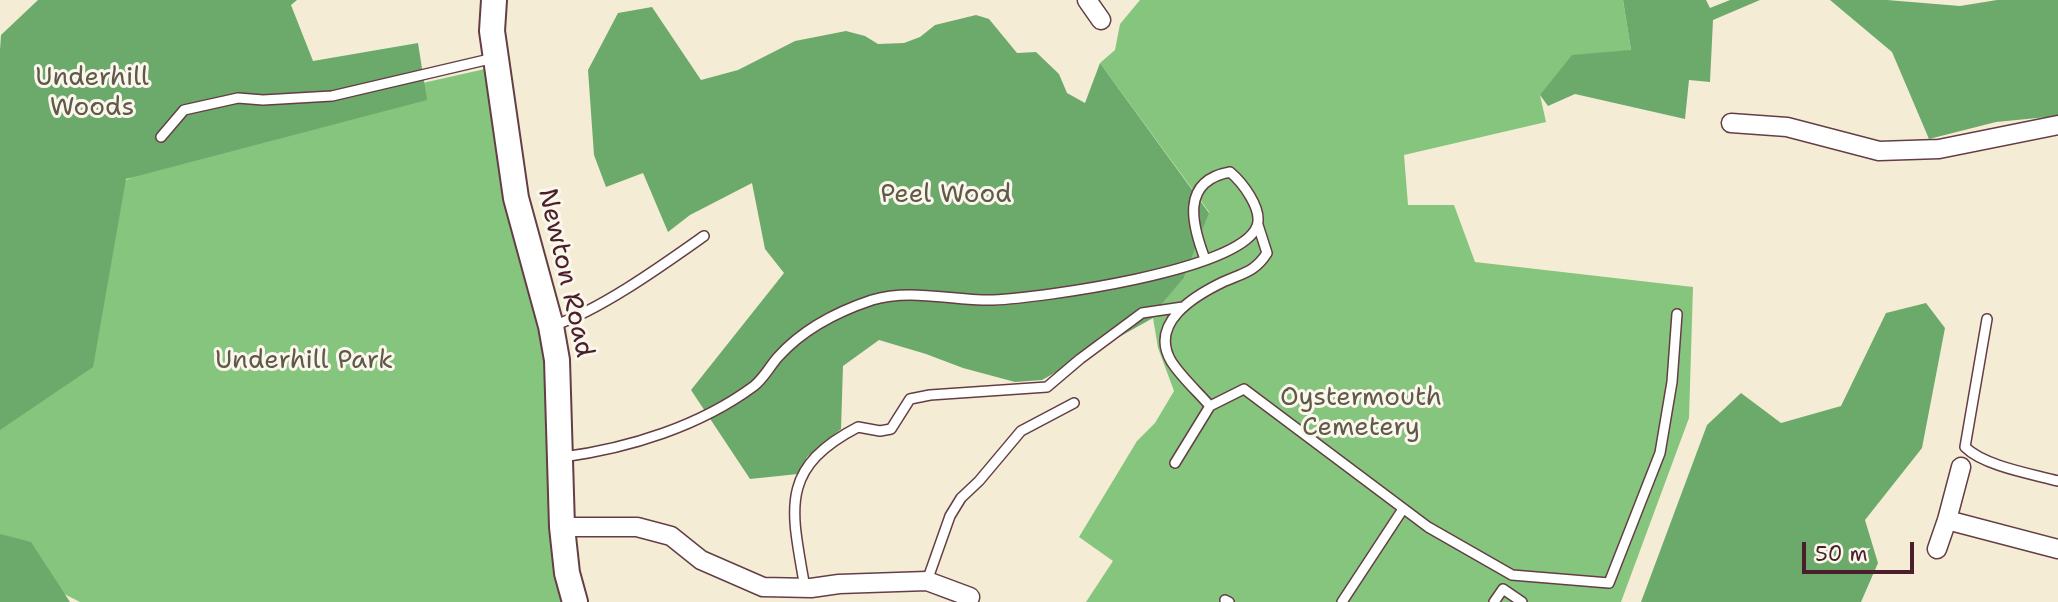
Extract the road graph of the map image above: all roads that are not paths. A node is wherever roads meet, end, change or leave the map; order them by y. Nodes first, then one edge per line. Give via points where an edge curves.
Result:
1 (494, 0) edge
2 (1087, 0) edge
3 (1101, 20) dead end
4 (496, 58) junction
5 (1731, 123) dead end
6 (2058, 125) edge
7 (161, 137) dead end
8 (1258, 225) junction
9 (704, 236) dead end
10 (1205, 259) junction
11 (1183, 307) junction
12 (1677, 314) dead end
13 (1987, 319) dead end
14 (551, 326) junction
15 (1074, 403) dead end
16 (1210, 406) junction
17 (561, 457) junction
18 (1175, 463) dead end
19 (1961, 467) dead end
20 (2058, 481) edge
21 (1403, 509) junction
22 (1947, 520) junction
23 (562, 527) junction
24 (1937, 549) dead end
25 (2058, 549) edge
26 (1512, 575) junction
27 (927, 582) junction
28 (805, 588) junction
29 (1503, 589) junction
30 (970, 597) dead end
31 (575, 602) edge
32 (1342, 602) edge
33 (1494, 602) edge
34 (1522, 602) edge

1 - 4 street, Newton Road
2 - 3 street
4 - 7 lane via 332,96 238,98 184,110
4 - 14 street, Newton Road via 516,198
5 - 6 street via 1787,127 1879,150 1939,149
8 - 10 lane via 1240,245
8 - 10 lane via 1258,212 1239,180 1230,172 1212,178 1198,190 1192,210
8 - 11 lane via 1267,253 1258,266 1203,292
9 - 14 lane via 606,299
10 - 17 lane via 1095,289 991,300 921,295 874,299 818,322 779,356 757,384 713,414 593,453
11 - 16 lane via 1166,328 1166,347 1172,362
11 - 28 lane via 1142,313 1047,387 910,399 891,429 858,427 826,445 806,470 794,506
12 - 26 lane via 1660,453 1609,583
13 - 20 lane via 1965,447 1989,461
14 - 17 street, Newton Road via 558,371
15 - 27 lane via 1021,431 961,498
16 - 18 lane
16 - 21 lane via 1244,389
17 - 23 street, Newton Road
19 - 22 street
21 - 26 lane
21 - 32 lane
22 - 24 street
22 - 25 street
23 - 28 street via 636,527 671,536 701,559 763,587
23 - 31 street, Newton Road
26 - 29 lane
27 - 28 street
27 - 30 street
29 - 33 lane
29 - 34 lane

